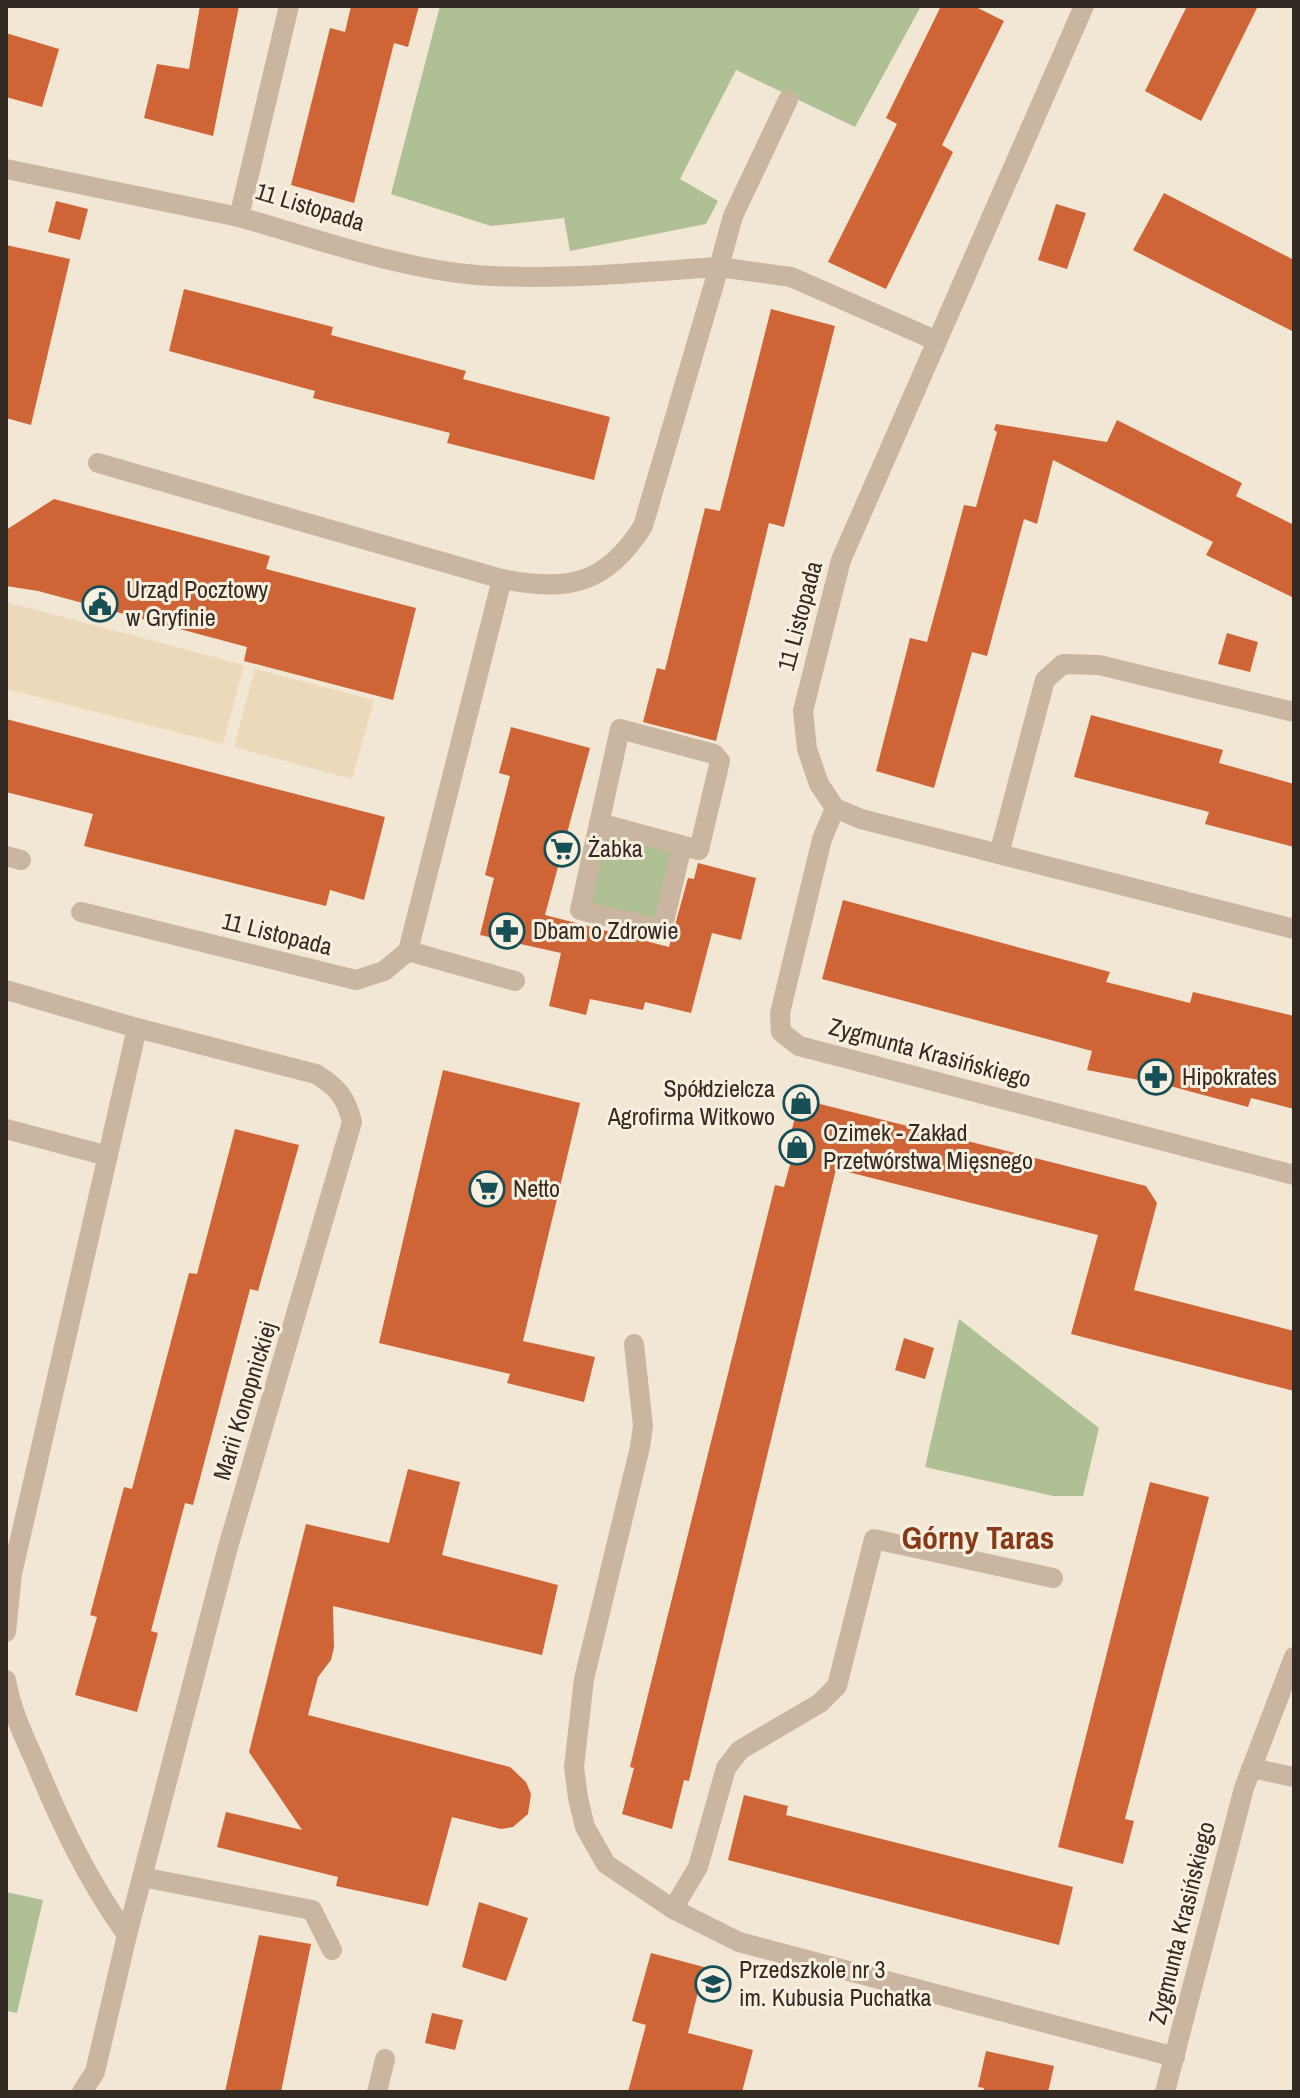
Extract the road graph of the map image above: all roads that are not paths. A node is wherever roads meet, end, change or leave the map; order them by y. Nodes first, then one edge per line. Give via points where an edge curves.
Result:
1 (289, 6) edge
2 (1084, 6) edge
3 (788, 100) dead end
4 (6, 169) edge
5 (239, 217) junction
6 (719, 267) junction
7 (937, 341) junction
8 (98, 463) dead end
9 (502, 579) junction
10 (1294, 712) edge
11 (835, 808) junction
12 (599, 823) junction
13 (682, 846) junction
14 (999, 854) junction
15 (81, 912) dead end
16 (1294, 929) edge
17 (408, 951) junction
18 (515, 981) dead end
19 (6, 990) edge
20 (137, 1028) junction
21 (6, 1129) edge
22 (108, 1156) junction
23 (1294, 1175) edge
24 (634, 1344) dead end
25 (1053, 1578) dead end
26 (6, 1632) edge
27 (1294, 1657) edge
28 (6, 1680) edge
29 (1251, 1768) junction
30 (1294, 1777) edge
31 (142, 1877) junction
32 (673, 1909) junction
33 (127, 1935) junction
34 (332, 1950) dead end
35 (1175, 2057) junction
36 (385, 2059) dead end
37 (82, 2092) edge
38 (377, 2092) edge
39 (1165, 2092) edge

1 - 5 street, 11 Listopada
2 - 7 street, 11 Listopada
3 - 6 street via 733,216
4 - 5 street
5 - 6 street, 11 Listopada via 473,275 559,277
6 - 7 street, 11 Listopada via 791,277
6 - 9 street via 643,526 625,554 602,573 565,584
7 - 11 street, 11 Listopada via 841,560 811,671 803,711 807,749 819,784
8 - 9 street
9 - 17 street
10 - 14 street via 1099,665 1063,664 1045,680
11 - 14 street
11 - 23 street, Zygmunta Krasińskiego via 822,839 780,1013 781,1032 799,1046
12 - 13 street
12 - 13 street via 580,910 662,930
12 - 13 street via 620,729 714,754 720,761 699,850
14 - 16 street
15 - 17 street, 11 Listopada via 356,980 384,971
17 - 18 street
19 - 20 street, Marii Konopnickiej
20 - 22 street
20 - 31 street, Marii Konopnickiej via 316,1074 338,1087 352,1122 228,1547
21 - 22 street
22 - 26 street via 12,1574
24 - 32 street via 643,1426 584,1679 574,1767 585,1827 606,1864
25 - 32 street via 874,1539 837,1686 820,1703 740,1750 726,1768 698,1867
27 - 29 street, Zygmunta Krasińskiego
28 - 33 street via 9,1701 56,1813 100,1897
29 - 30 street
29 - 35 street, Zygmunta Krasińskiego
31 - 33 street, Marii Konopnickiej
31 - 34 street via 312,1910
32 - 35 street via 739,1942
33 - 37 street, Marii Konopnickiej via 95,2072
35 - 39 street, Zygmunta Krasińskiego
36 - 38 street

